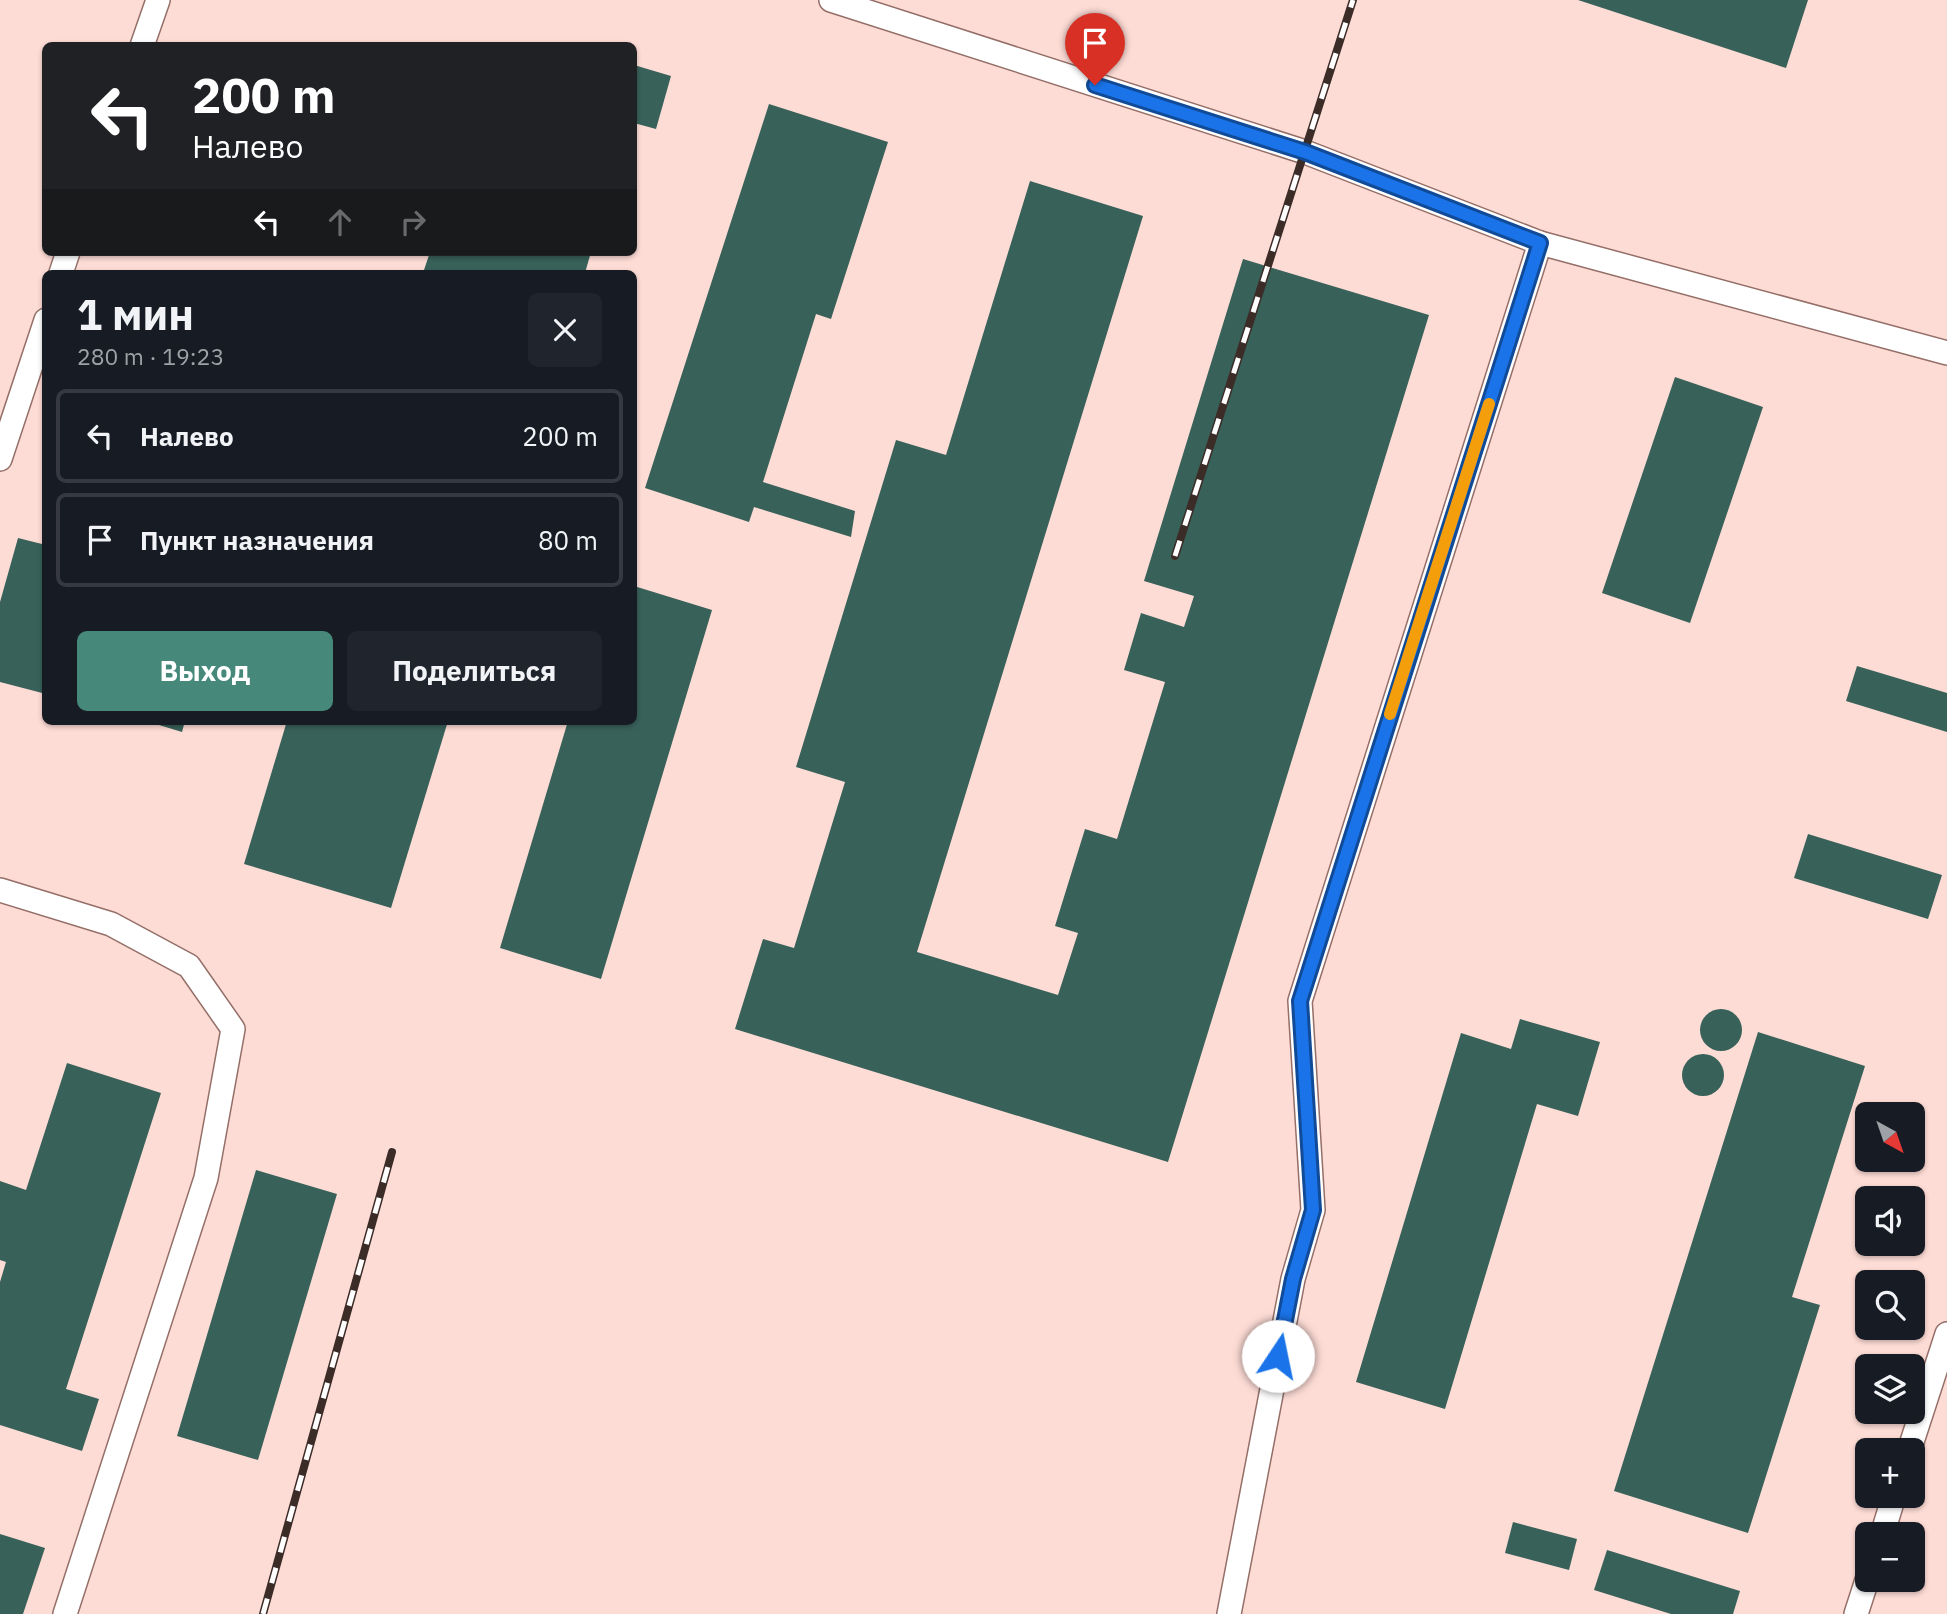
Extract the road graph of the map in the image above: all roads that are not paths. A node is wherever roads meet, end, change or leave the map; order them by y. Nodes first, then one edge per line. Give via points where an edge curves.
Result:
1 (158, 0) edge
2 (831, 0) edge
3 (143, 42) edge
4 (1540, 243) junction
5 (42, 332) edge
6 (1947, 353) edge
7 (0, 459) edge
8 (0, 890) edge
9 (1947, 1334) edge
10 (1913, 1438) edge
11 (1863, 1592) edge
12 (65, 1614) edge
13 (1229, 1614) edge
14 (1856, 1614) edge

1 - 3 lane
2 - 4 lane via 1305,152
4 - 6 lane
4 - 13 lane via 1300,1001 1313,1210 1293,1279
5 - 7 lane
8 - 12 lane via 111,924 189,966 233,1029 206,1178
9 - 10 lane
11 - 14 lane

